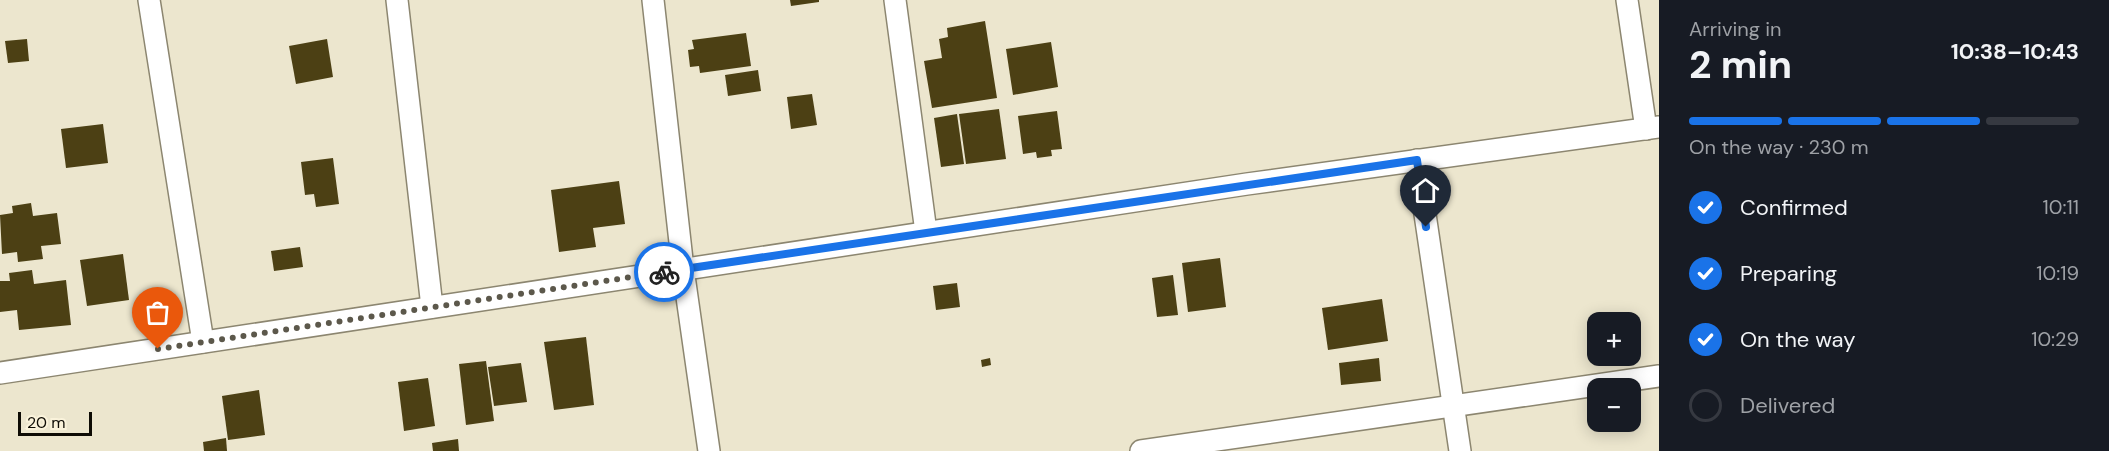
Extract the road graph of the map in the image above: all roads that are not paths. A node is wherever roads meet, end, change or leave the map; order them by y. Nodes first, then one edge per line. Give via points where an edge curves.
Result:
1 (149, 0) edge
2 (398, 0) edge
3 (653, 0) edge
4 (895, 0) edge
5 (1628, 0) edge
6 (1653, 128) edge
7 (1417, 160) junction
8 (926, 232) junction
9 (683, 269) junction
10 (432, 307) junction
11 (203, 342) junction
12 (0, 373) edge
13 (1659, 376) edge
14 (1452, 406) junction
15 (709, 451) edge
16 (1141, 451) edge
17 (1460, 451) edge

1 - 11 street
2 - 10 street
3 - 9 street
4 - 8 street
5 - 6 street
6 - 7 street
7 - 8 street
7 - 14 street
8 - 9 street
9 - 10 street
9 - 15 street
10 - 11 street
11 - 12 street
13 - 14 street
14 - 16 street
14 - 17 street

